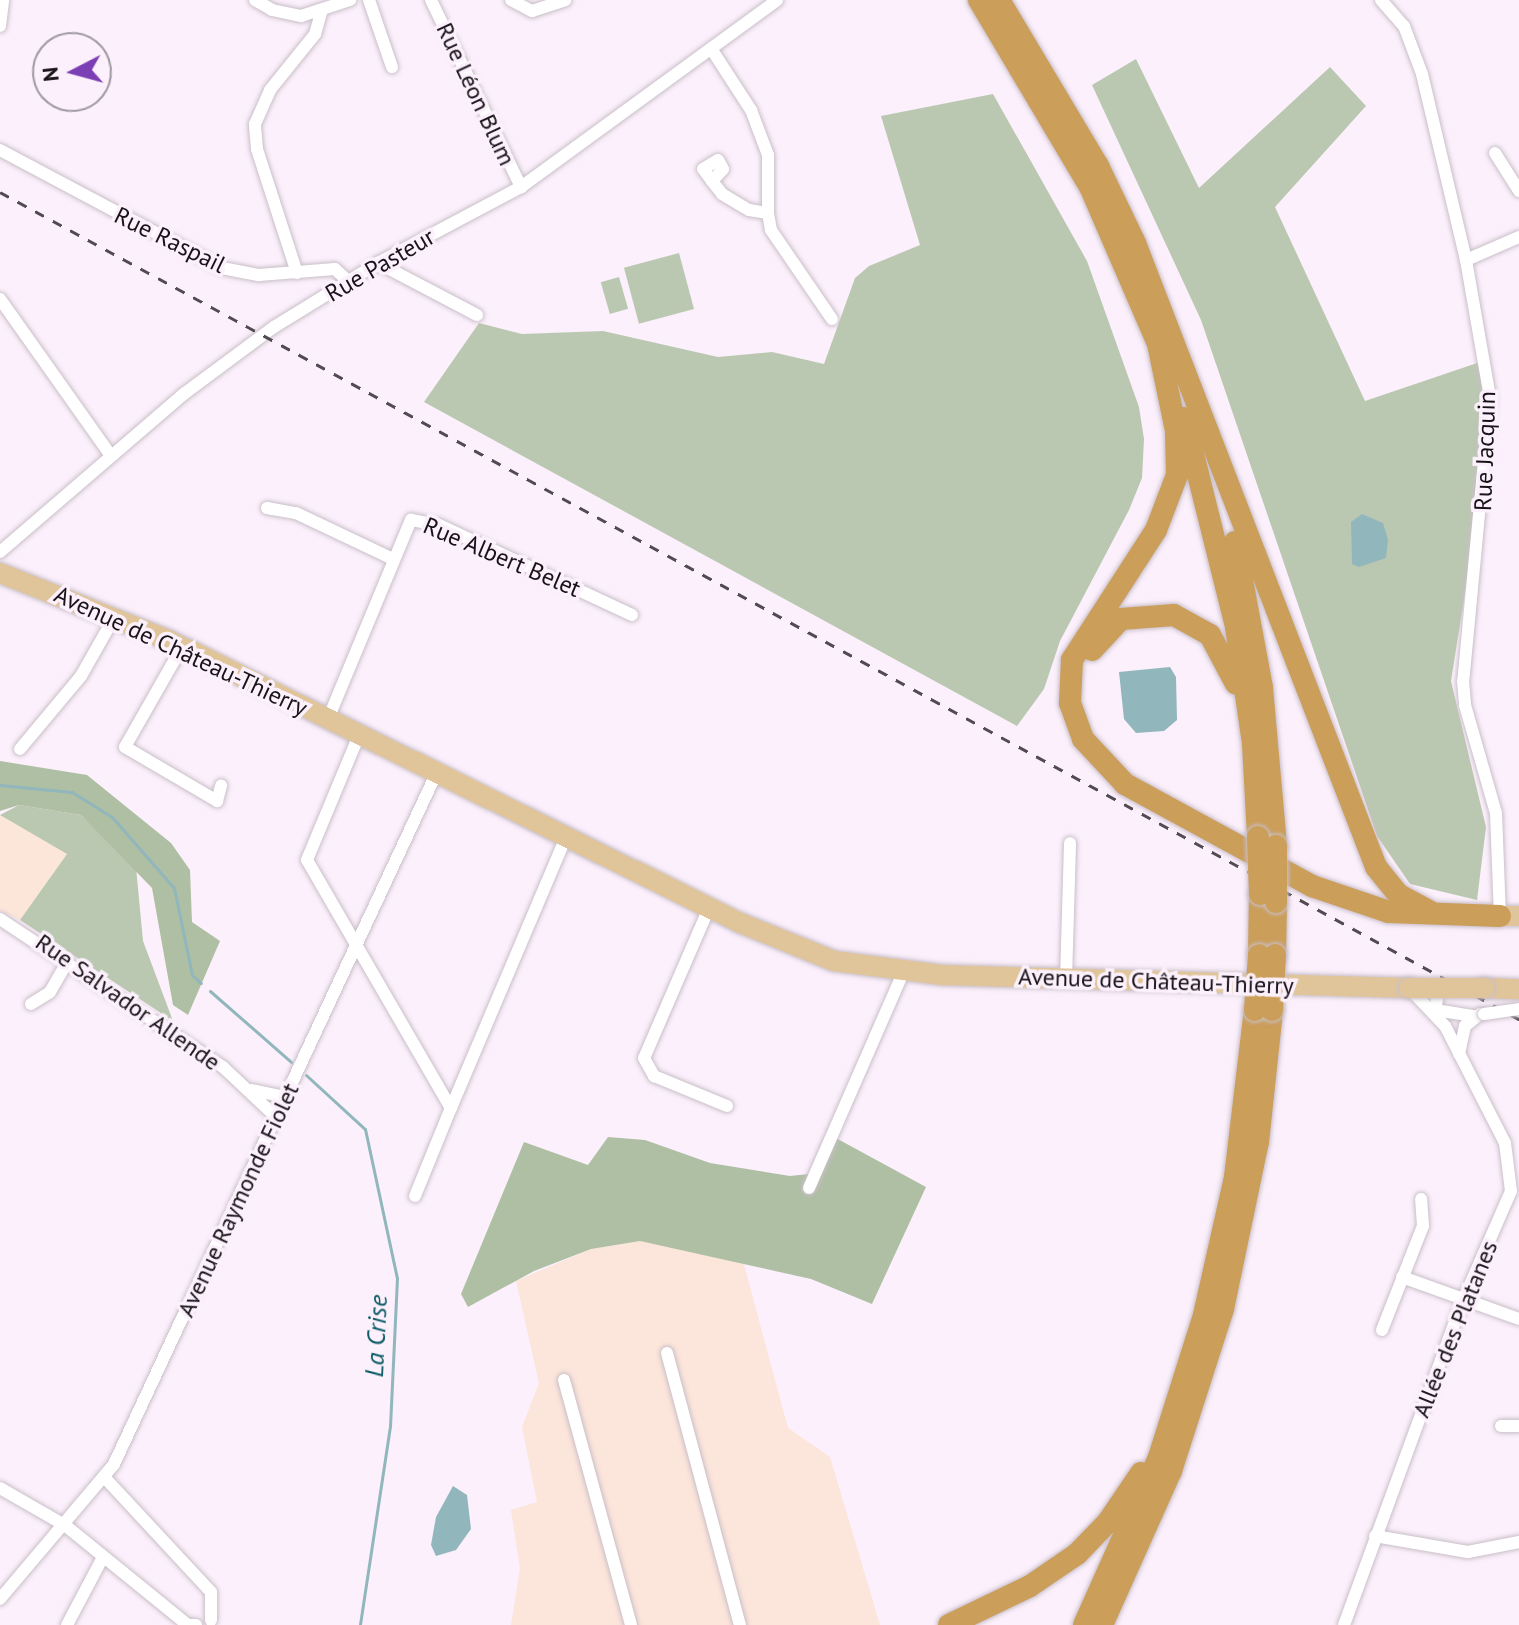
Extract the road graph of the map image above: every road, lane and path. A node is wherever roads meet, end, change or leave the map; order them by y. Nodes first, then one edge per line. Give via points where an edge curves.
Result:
1 (3, 0) edge
2 (255, 0) edge
3 (350, 0) edge
4 (369, 0) edge
5 (431, 0) edge
6 (511, 0) edge
7 (565, 0) edge
8 (777, 0) edge
9 (979, 0) edge
10 (999, 0) edge
11 (1381, 0) edge
12 (321, 13) junction
13 (0, 26) edge
14 (712, 50) junction
15 (392, 67) dead end
16 (0, 150) edge
17 (1495, 153) dead end
18 (712, 181) dead end
19 (521, 187) junction
20 (1519, 191) edge
21 (768, 213) junction
22 (1519, 237) edge
23 (1466, 260) junction
24 (378, 263) junction
25 (297, 273) junction
26 (349, 282) junction
27 (0, 299) edge
28 (477, 315) dead end
29 (832, 319) dead end
30 (1157, 339) junction
31 (1203, 421) junction
32 (111, 456) junction
33 (267, 508) dead end
34 (0, 552) edge
35 (393, 559) junction
36 (0, 573) edge
37 (632, 615) dead end
38 (115, 616) junction
39 (182, 647) junction
40 (328, 719) junction
41 (359, 735) junction
42 (1253, 744) junction
43 (20, 749) dead end
44 (437, 772) junction
45 (221, 786) dead end
46 (566, 837) junction
47 (1267, 841) junction
48 (1070, 843) dead end
49 (709, 908) junction
50 (1439, 913) junction
51 (1510, 916) edge
52 (0, 919) edge
53 (357, 946) junction
54 (68, 961) junction
55 (903, 973) junction
56 (1066, 979) junction
57 (1409, 988) junction
58 (1439, 988) junction
59 (1519, 989) edge
60 (31, 1004) dead end
61 (1519, 1009) edge
62 (1264, 1010) junction
63 (1435, 1010) junction
64 (1478, 1015) junction
65 (1459, 1054) junction
66 (252, 1090) junction
67 (284, 1097) junction
68 (727, 1106) dead end
69 (451, 1108) junction
70 (276, 1117) junction
71 (809, 1188) dead end
72 (415, 1196) dead end
73 (1421, 1199) dead end
74 (1402, 1277) junction
75 (1467, 1298) junction
76 (1519, 1319) edge
77 (1382, 1330) dead end
78 (667, 1353) dead end
79 (564, 1380) dead end
80 (1173, 1416) junction
81 (1501, 1426) dead end
82 (1519, 1426) edge
83 (106, 1479) junction
84 (0, 1488) edge
85 (66, 1526) junction
86 (1375, 1536) junction
87 (1519, 1543) edge
88 (103, 1557) junction
89 (0, 1599) edge
90 (1348, 1607) junction
91 (211, 1623) edge
92 (67, 1625) edge
93 (188, 1625) edge
94 (196, 1625) edge
95 (631, 1625) edge
96 (740, 1625) edge
97 (949, 1625) edge
98 (1084, 1625) edge
99 (1105, 1625) edge
100 (1337, 1625) edge
101 (1344, 1625) edge

1 - 13 street
2 - 12 street via 289,15
3 - 12 street
4 - 15 street
5 - 19 street, Rue Léon Blum
6 - 7 street via 532,11
8 - 14 street, Rue Pasteur
9 - 30 highway via 1091,189
10 - 31 highway via 1098,166 1159,300
11 - 23 street, Rue Jacquin via 1413,42
12 - 25 street via 315,34 270,90 255,124 257,149
14 - 19 street, Rue Pasteur
14 - 21 street via 751,110 768,155
16 - 25 street, Rue Raspail via 209,263 259,275
17 - 20 street
18 - 21 street via 749,210
19 - 24 street, Rue Pasteur
21 - 29 street via 771,230
22 - 23 street
23 - 51 street, Rue Jacquin via 1490,398 1464,693 1496,813
24 - 26 street, Rue Pasteur
24 - 28 street
25 - 26 street, Rue Raspail via 335,269
26 - 32 street, Rue Pasteur via 255,341
27 - 32 street
30 - 42 highway via 1215,526
30 - 50 highway via 1176,431 1174,488 1156,530 1075,652 1069,690 1077,727 1098,760 1125,784 1312,886 1389,912
31 - 47 highway via 1256,645
31 - 50 highway via 1376,867 1399,895
32 - 34 street, Rue Pasteur
33 - 35 street, Rue Albert Belet via 296,513
35 - 37 street, Rue Albert Belet via 407,524 424,519
35 - 40 street, Rue Albert Belet
36 - 38 main road, Avenue de Château-Thierry
38 - 39 main road, Avenue de Château-Thierry
38 - 43 street via 81,676
39 - 40 main road, Avenue de Château-Thierry
39 - 45 street via 125,747 217,801
40 - 41 main road, Avenue de Château-Thierry
41 - 44 main road, Avenue de Château-Thierry
41 - 53 street via 307,860
42 - 47 highway
42 - 50 highway via 1226,660 1200,627 1174,615 1142,614 1113,623 1094,646 1081,678 1085,716 1105,753 1130,777 1330,886 1366,900
44 - 46 main road, Avenue de Château-Thierry
44 - 53 street, Avenue Raymonde Fiolet
46 - 49 main road, Avenue de Château-Thierry
46 - 69 street
47 - 62 highway, bridge
48 - 56 street
49 - 55 main road, Avenue de Château-Thierry via 807,952
49 - 68 street via 644,1058 654,1076
50 - 51 highway
52 - 54 street, Rue Salvador Allende
53 - 67 street, Avenue Raymonde Fiolet
53 - 69 street
54 - 60 street via 50,992
54 - 66 street, Rue Salvador Allende
55 - 56 main road, Avenue de Château-Thierry
55 - 71 street
56 - 57 main road, Avenue de Château-Thierry
57 - 58 main road, Avenue de Château-Thierry, bridge
57 - 63 street
58 - 59 main road, Avenue de Château-Thierry, bridge
58 - 63 street
61 - 64 street, bridge
62 - 80 highway via 1226,1225
62 - 99 highway via 1258,1142 1223,1309 1181,1444
63 - 64 street
63 - 65 street, Allée des Platanes
64 - 65 street
65 - 75 street, Allée des Platanes via 1510,1161 1511,1191
66 - 67 street, Rue Salvador Allende
66 - 70 street, Rue Salvador Allende
67 - 70 street, Avenue Raymonde Fiolet
69 - 72 street
70 - 83 street, Avenue Raymonde Fiolet
73 - 74 street via 1423,1226
74 - 75 street
74 - 77 street
75 - 76 street
75 - 86 street, Allée des Platanes
78 - 96 street
79 - 95 street
80 - 97 highway via 1130,1493 1089,1544 1049,1576
80 - 98 highway
81 - 82 street
83 - 85 street, Avenue Raymonde Fiolet via 83,1497
83 - 91 street via 211,1592
84 - 85 street
85 - 88 street
85 - 89 street, Avenue Raymonde Fiolet
86 - 87 street via 1468,1552
86 - 90 street, Allée des Platanes
88 - 92 street
88 - 93 street
90 - 100 street, Allée des Platanes
90 - 101 street, Allée des Platanes
93 - 94 street

